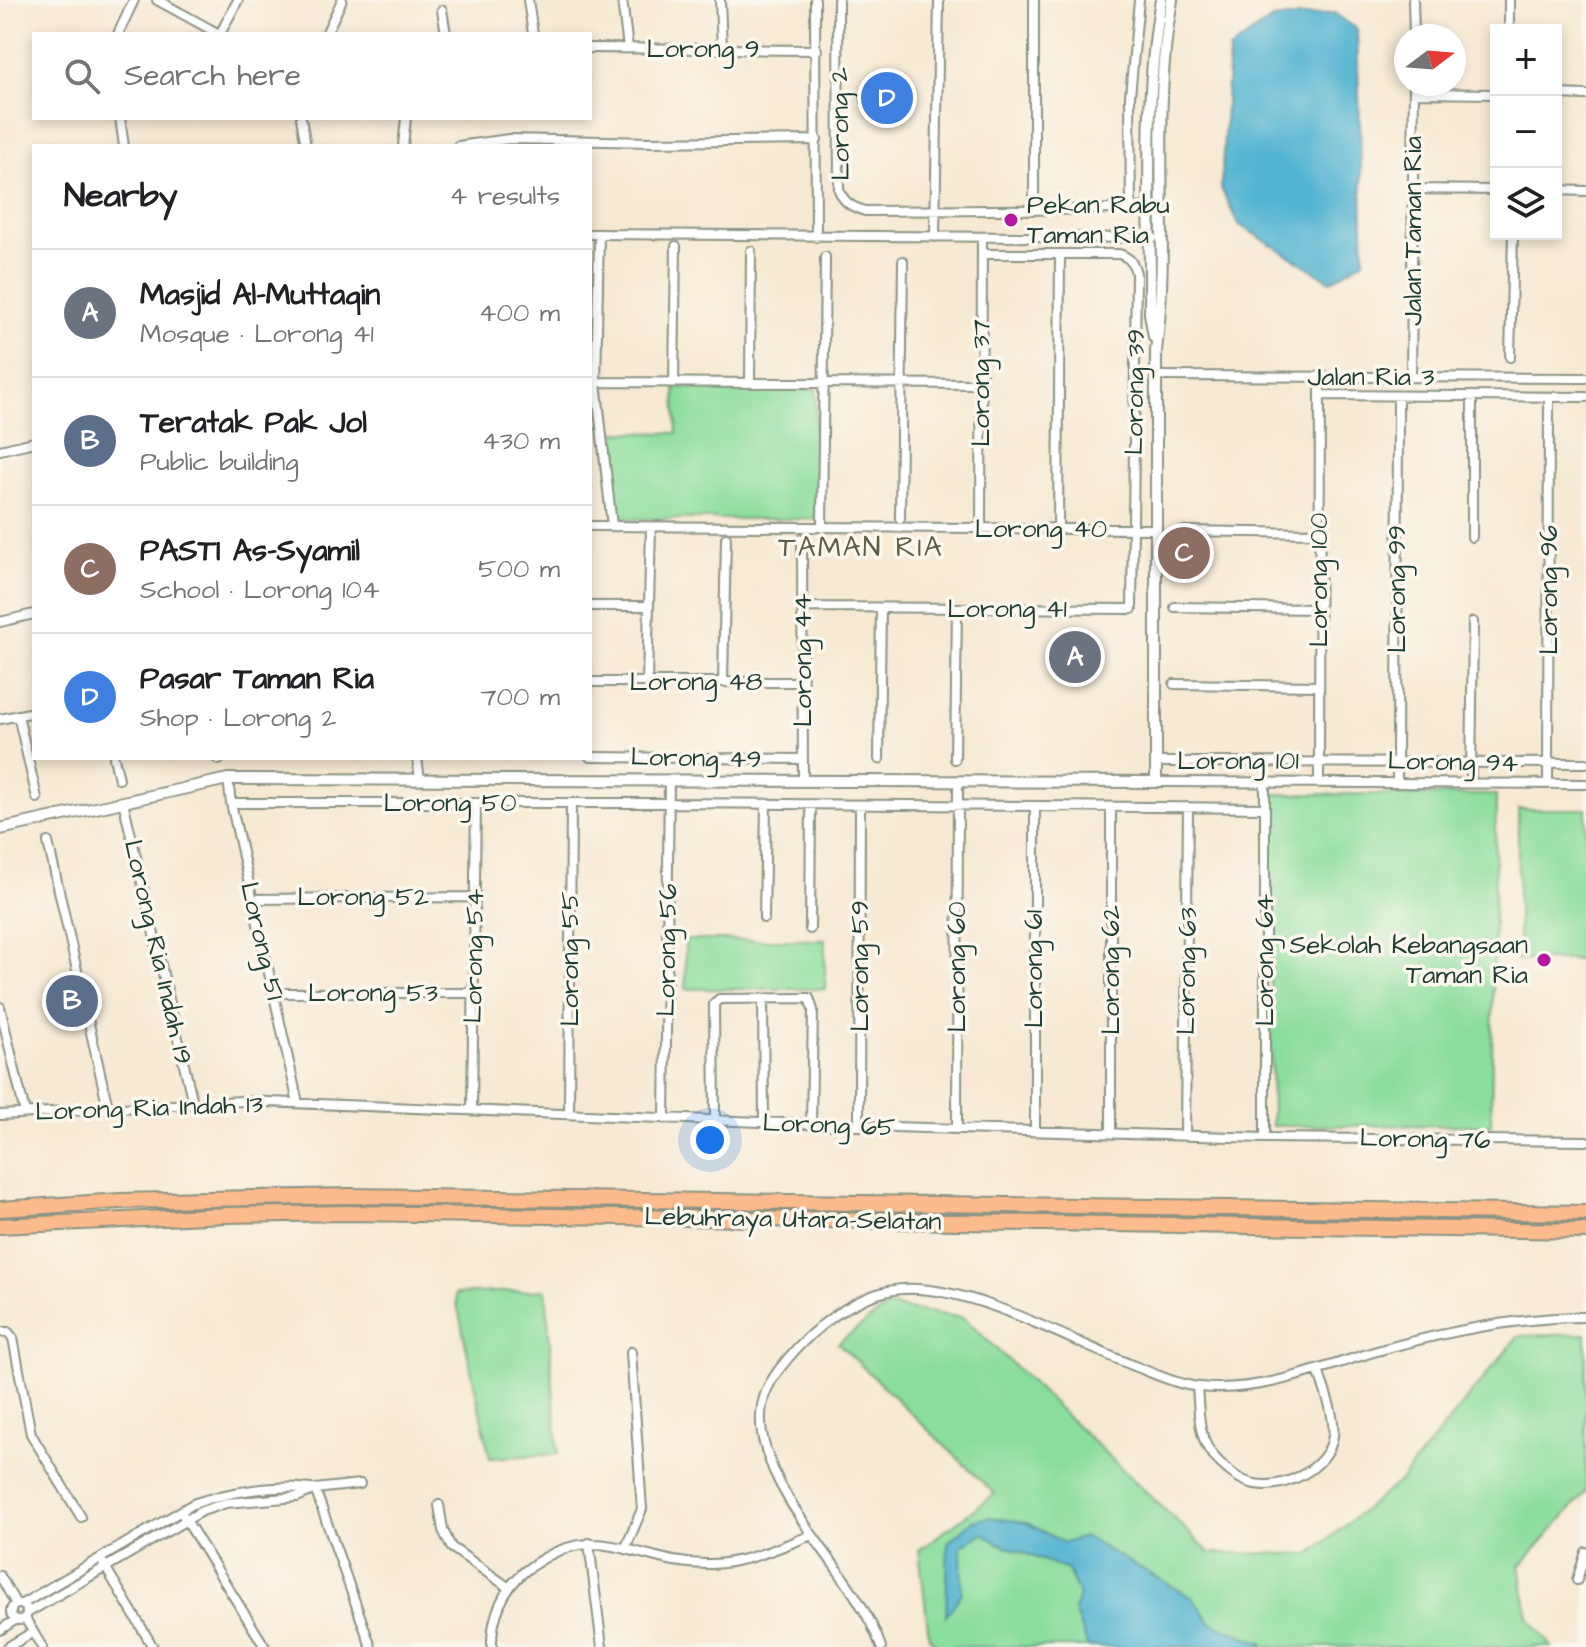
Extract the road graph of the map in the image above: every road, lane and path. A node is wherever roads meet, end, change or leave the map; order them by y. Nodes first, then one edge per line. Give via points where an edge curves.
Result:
1 (134, 0) edge
2 (157, 0) edge
3 (238, 0) edge
4 (342, 0) edge
5 (528, 0) edge
6 (622, 0) edge
7 (720, 0) edge
8 (815, 0) edge
9 (838, 0) edge
10 (939, 0) edge
11 (1034, 0) edge
12 (1139, 0) edge
13 (1161, 0) edge
14 (1172, 0) edge
15 (1413, 0) edge
16 (1509, 0) edge
17 (442, 10) dead end
18 (1414, 24) edge
19 (1509, 24) edge
20 (119, 32) edge
21 (216, 32) edge
22 (221, 32) edge
23 (327, 32) edge
24 (446, 32) edge
25 (533, 32) edge
26 (592, 48) edge
27 (628, 48) junction
28 (722, 49) junction
29 (817, 50) junction
30 (1466, 92) edge
31 (1490, 94) edge
32 (1562, 94) edge
33 (1586, 95) edge
34 (1414, 96) edge
35 (120, 120) edge
36 (301, 120) edge
37 (406, 120) edge
38 (817, 140) junction
39 (124, 144) edge
40 (306, 144) edge
41 (403, 144) edge
42 (473, 144) edge
43 (1413, 189) junction
44 (1490, 190) edge
45 (1562, 190) edge
46 (1586, 191) edge
47 (1151, 206) junction
48 (1034, 209) junction
49 (1131, 209) junction
50 (935, 210) junction
51 (594, 234) edge
52 (816, 237) junction
53 (935, 237) junction
54 (982, 237) junction
55 (1156, 238) junction
56 (1513, 240) edge
57 (676, 246) dead end
58 (751, 251) dead end
59 (594, 253) edge
60 (982, 254) junction
61 (1060, 255) junction
62 (825, 257) dead end
63 (903, 261) dead end
64 (1510, 357) dead end
65 (1156, 376) junction
66 (1320, 377) junction
67 (1411, 377) junction
68 (1586, 378) edge
69 (596, 382) junction
70 (674, 383) junction
71 (750, 383) junction
72 (824, 383) junction
73 (902, 384) junction
74 (982, 384) junction
75 (1320, 395) junction
76 (1398, 396) junction
77 (1472, 396) junction
78 (1549, 397) junction
79 (1586, 397) edge
80 (32, 442) edge
81 (0, 450) edge
82 (900, 518) dead end
83 (592, 526) edge
84 (612, 526) junction
85 (651, 527) junction
86 (822, 528) junction
87 (981, 529) junction
88 (1058, 529) junction
89 (1133, 529) junction
90 (1156, 529) junction
91 (1320, 533) junction
92 (1176, 534) dead end
93 (1472, 537) dead end
94 (726, 538) dead end
95 (802, 539) dead end
96 (592, 606) edge
97 (649, 606) junction
98 (802, 607) junction
99 (1175, 607) dead end
100 (881, 608) junction
101 (957, 608) junction
102 (1319, 609) junction
103 (32, 614) edge
104 (0, 622) edge
105 (1473, 622) dead end
106 (592, 682) edge
107 (647, 682) junction
108 (723, 682) junction
109 (803, 682) junction
110 (1174, 684) dead end
111 (1319, 686) junction
112 (32, 712) edge
113 (18, 715) junction
114 (0, 719) edge
115 (592, 757) edge
116 (803, 759) junction
117 (879, 759) dead end
118 (955, 759) dead end
119 (114, 760) edge
120 (417, 760) edge
121 (1319, 760) junction
122 (1397, 761) junction
123 (1156, 762) junction
124 (1471, 762) junction
125 (1548, 763) junction
126 (1586, 763) edge
127 (119, 779) dead end
128 (228, 779) junction
129 (420, 779) junction
130 (803, 780) junction
131 (669, 781) junction
132 (958, 782) junction
133 (1156, 782) junction
134 (1265, 782) junction
135 (1319, 782) junction
136 (1397, 783) junction
137 (1471, 783) junction
138 (1548, 784) junction
139 (1586, 784) edge
140 (37, 798) dead end
141 (123, 801) junction
142 (231, 803) junction
143 (476, 803) junction
144 (571, 803) junction
145 (669, 803) junction
146 (766, 804) junction
147 (811, 804) junction
148 (860, 805) junction
149 (958, 805) junction
150 (1035, 806) junction
151 (1111, 807) junction
152 (1188, 807) junction
153 (1265, 808) junction
154 (0, 829) edge
155 (48, 842) dead end
156 (475, 897) junction
157 (252, 899) junction
158 (764, 918) dead end
159 (810, 929) dead end
160 (273, 993) junction
161 (473, 993) junction
162 (763, 999) junction
163 (0, 1007) edge
164 (193, 1103) junction
165 (298, 1103) junction
166 (108, 1108) junction
167 (472, 1110) junction
168 (25, 1113) junction
169 (569, 1114) junction
170 (0, 1115) edge
171 (665, 1119) junction
172 (715, 1121) junction
173 (764, 1123) junction
174 (811, 1125) junction
175 (859, 1126) junction
176 (957, 1129) junction
177 (1035, 1131) junction
178 (1111, 1133) junction
179 (1185, 1136) junction
180 (1265, 1138) junction
181 (1586, 1141) edge
182 (0, 1209) edge
183 (1586, 1213) edge
184 (0, 1226) edge
185 (1586, 1231) edge
186 (1586, 1317) edge
187 (4, 1332) edge
188 (631, 1352) dead end
189 (1318, 1370) junction
190 (1197, 1387) junction
191 (360, 1484) dead end
192 (315, 1489) junction
193 (439, 1505) dead end
194 (183, 1515) junction
195 (81, 1517) dead end
196 (812, 1535) junction
197 (589, 1543) junction
198 (626, 1547) junction
199 (1586, 1552) edge
200 (103, 1563) junction
201 (0, 1576) edge
202 (1577, 1580) dead end
203 (508, 1587) junction
204 (4, 1593) edge
205 (16, 1606) junction
206 (0, 1617) edge
207 (22, 1617) junction
208 (0, 1630) edge
209 (33, 1632) junction
210 (8, 1647) edge
211 (42, 1647) edge
212 (153, 1647) edge
213 (265, 1647) edge
214 (371, 1647) edge
215 (492, 1647) edge
216 (602, 1647) edge
217 (881, 1647) edge

1 - 20 street
2 - 21 street
3 - 22 street
4 - 23 street
5 - 25 street
6 - 27 street
7 - 28 street
8 - 29 street
9 - 50 street, Lorong 2 via 842,197 865,211
10 - 50 street
11 - 48 street
12 - 49 street via 1130,96
13 - 47 street via 1152,72
14 - 55 street via 1163,74
15 - 18 street
16 - 19 street
17 - 24 street
26 - 27 street, Lorong 9
27 - 28 street, Lorong 9
28 - 29 street, Lorong 9
29 - 38 street
30 - 31 street
32 - 33 street
34 - 43 street, Jalan Taman Ria
35 - 39 street
36 - 40 street
37 - 41 street
38 - 42 street via 509,139
38 - 52 street
43 - 44 street
43 - 67 street, Jalan Taman Ria
45 - 46 street
47 - 49 street
47 - 55 street
48 - 49 street
48 - 50 street
50 - 53 street
51 - 52 street
51 - 59 street
52 - 53 street
53 - 54 street
54 - 55 street
54 - 60 street, Lorong 37
55 - 65 street via 1150,313
56 - 64 street
57 - 70 street
58 - 71 street
59 - 69 street
60 - 61 street
60 - 74 street, Lorong 37
61 - 88 street
61 - 89 street, Lorong 39 via 1119,254 1128,257 1136,273
62 - 72 street
63 - 73 street
65 - 66 street, Jalan Ria 3
65 - 90 street
66 - 67 street, Jalan Ria 3
66 - 75 street, Lorong 100
67 - 68 street, Jalan Ria 3
69 - 70 street
69 - 84 street
70 - 71 street
71 - 72 street
72 - 73 street
72 - 86 street
73 - 74 street
73 - 82 street
74 - 87 street, Lorong 37
75 - 76 street
75 - 91 street, Lorong 100
76 - 77 street
76 - 122 street, Lorong 99
77 - 78 street
77 - 93 street
78 - 79 street
78 - 125 street, Lorong 96
80 - 81 street
83 - 84 street, Lorong 40
84 - 85 street, Lorong 40
85 - 86 street, Lorong 40
85 - 97 street
86 - 87 street, Lorong 40
87 - 88 street, Lorong 40
88 - 89 street, Lorong 40
89 - 90 street, Lorong 40
89 - 101 street, Lorong 41 via 1132,609
90 - 123 street
91 - 92 street
91 - 102 street, Lorong 100
94 - 108 street
95 - 98 street, Lorong 44
96 - 97 street
97 - 107 street
98 - 100 street, Lorong 41
98 - 109 street, Lorong 44
99 - 102 street
100 - 101 street, Lorong 41
100 - 117 street
101 - 118 street
102 - 111 street, Lorong 100
103 - 104 street
105 - 124 street
106 - 107 street, Lorong 48
107 - 108 street, Lorong 48
108 - 109 street, Lorong 48
109 - 116 street, Lorong 44
110 - 111 street
111 - 121 street, Lorong 100
112 - 113 street
113 - 114 street
113 - 140 street
115 - 116 street, Lorong 49
116 - 130 street, Lorong 44
119 - 127 street
120 - 129 street
121 - 122 street, Lorong 94
121 - 123 street, Lorong 101
121 - 135 street, Lorong 100
122 - 124 street, Lorong 94
122 - 136 street, Lorong 99
123 - 133 street
124 - 125 street, Lorong 94
124 - 137 street
125 - 126 street, Lorong 94
125 - 138 street, Lorong 96
128 - 129 street
128 - 141 street
128 - 142 street, Lorong 51
129 - 131 street
130 - 131 street
130 - 132 street
131 - 145 street, Lorong 56
132 - 133 street
132 - 149 street, Lorong 60
133 - 134 street
134 - 135 street
134 - 153 street, Lorong 64
135 - 136 street
136 - 137 street
137 - 138 street
138 - 139 street
141 - 154 street
141 - 164 street, Lorong Ria Indah 19
142 - 143 street, Lorong 50
142 - 157 street, Lorong 51
143 - 144 street, Lorong 50
143 - 156 street, Lorong 54
144 - 145 street, Lorong 50
144 - 169 street, Lorong 55
145 - 146 street, Lorong 50
145 - 171 street, Lorong 56
146 - 147 street, Lorong 50
146 - 158 street
147 - 148 street, Lorong 50
147 - 159 street
148 - 149 street, Lorong 50
148 - 175 street, Lorong 59
149 - 150 street, Lorong 50
149 - 176 street, Lorong 60
150 - 151 street, Lorong 50
150 - 177 street, Lorong 61
151 - 152 street, Lorong 50
151 - 178 street, Lorong 62
152 - 153 street, Lorong 50
152 - 179 street, Lorong 63
153 - 180 street, Lorong 64
155 - 166 street
156 - 157 street, Lorong 52
156 - 161 street, Lorong 54
157 - 160 street, Lorong 51
160 - 161 street, Lorong 53
160 - 165 street, Lorong 51
161 - 167 street, Lorong 54
162 - 172 street via 719,999 714,1004
162 - 173 street
162 - 174 street via 809,998 813,1005
163 - 168 street
164 - 165 street, Lorong Ria Indah 13
164 - 166 street, Lorong Ria Indah 13
165 - 167 street, Lorong 65
166 - 168 street, Lorong Ria Indah 13
167 - 169 street, Lorong 65
168 - 170 street, Lorong Ria Indah 13
169 - 171 street, Lorong 65
171 - 172 street, Lorong 65
172 - 173 street, Lorong 65
173 - 174 street, Lorong 65
174 - 175 street, Lorong 65
175 - 176 street, Lorong 65
176 - 177 street, Lorong 65
177 - 178 street, Lorong 65
178 - 179 street, Lorong 65
179 - 180 street, Lorong 65
180 - 181 street, Lorong 76
182 - 183 highway, Lebuhraya Utara–Selatan via 348,1196
184 - 185 highway, Lebuhraya Utara–Selatan via 362,1213
186 - 189 street via 1455,1333
187 - 195 street via 13,1338 31,1434
188 - 198 street via 642,1509
189 - 190 street via 1255,1385
189 - 190 street via 1334,1433 1329,1452 1308,1472 1262,1484 1239,1478 1212,1453 1202,1432
190 - 196 street via 972,1301 915,1289 875,1295 834,1317 801,1344 763,1397 765,1445
191 - 192 street
192 - 194 street via 294,1486 219,1496
192 - 214 street
193 - 203 street via 451,1547
194 - 200 street
194 - 213 street
196 - 198 street via 715,1564 666,1561
196 - 217 street via 868,1617
197 - 198 street
197 - 203 street via 550,1554
197 - 216 street
199 - 202 street
200 - 205 street
200 - 207 street
200 - 212 street
201 - 204 street
203 - 215 street
204 - 205 street
205 - 206 street
205 - 207 street
205 - 207 street
207 - 208 street
207 - 209 street
209 - 210 street
209 - 211 street

